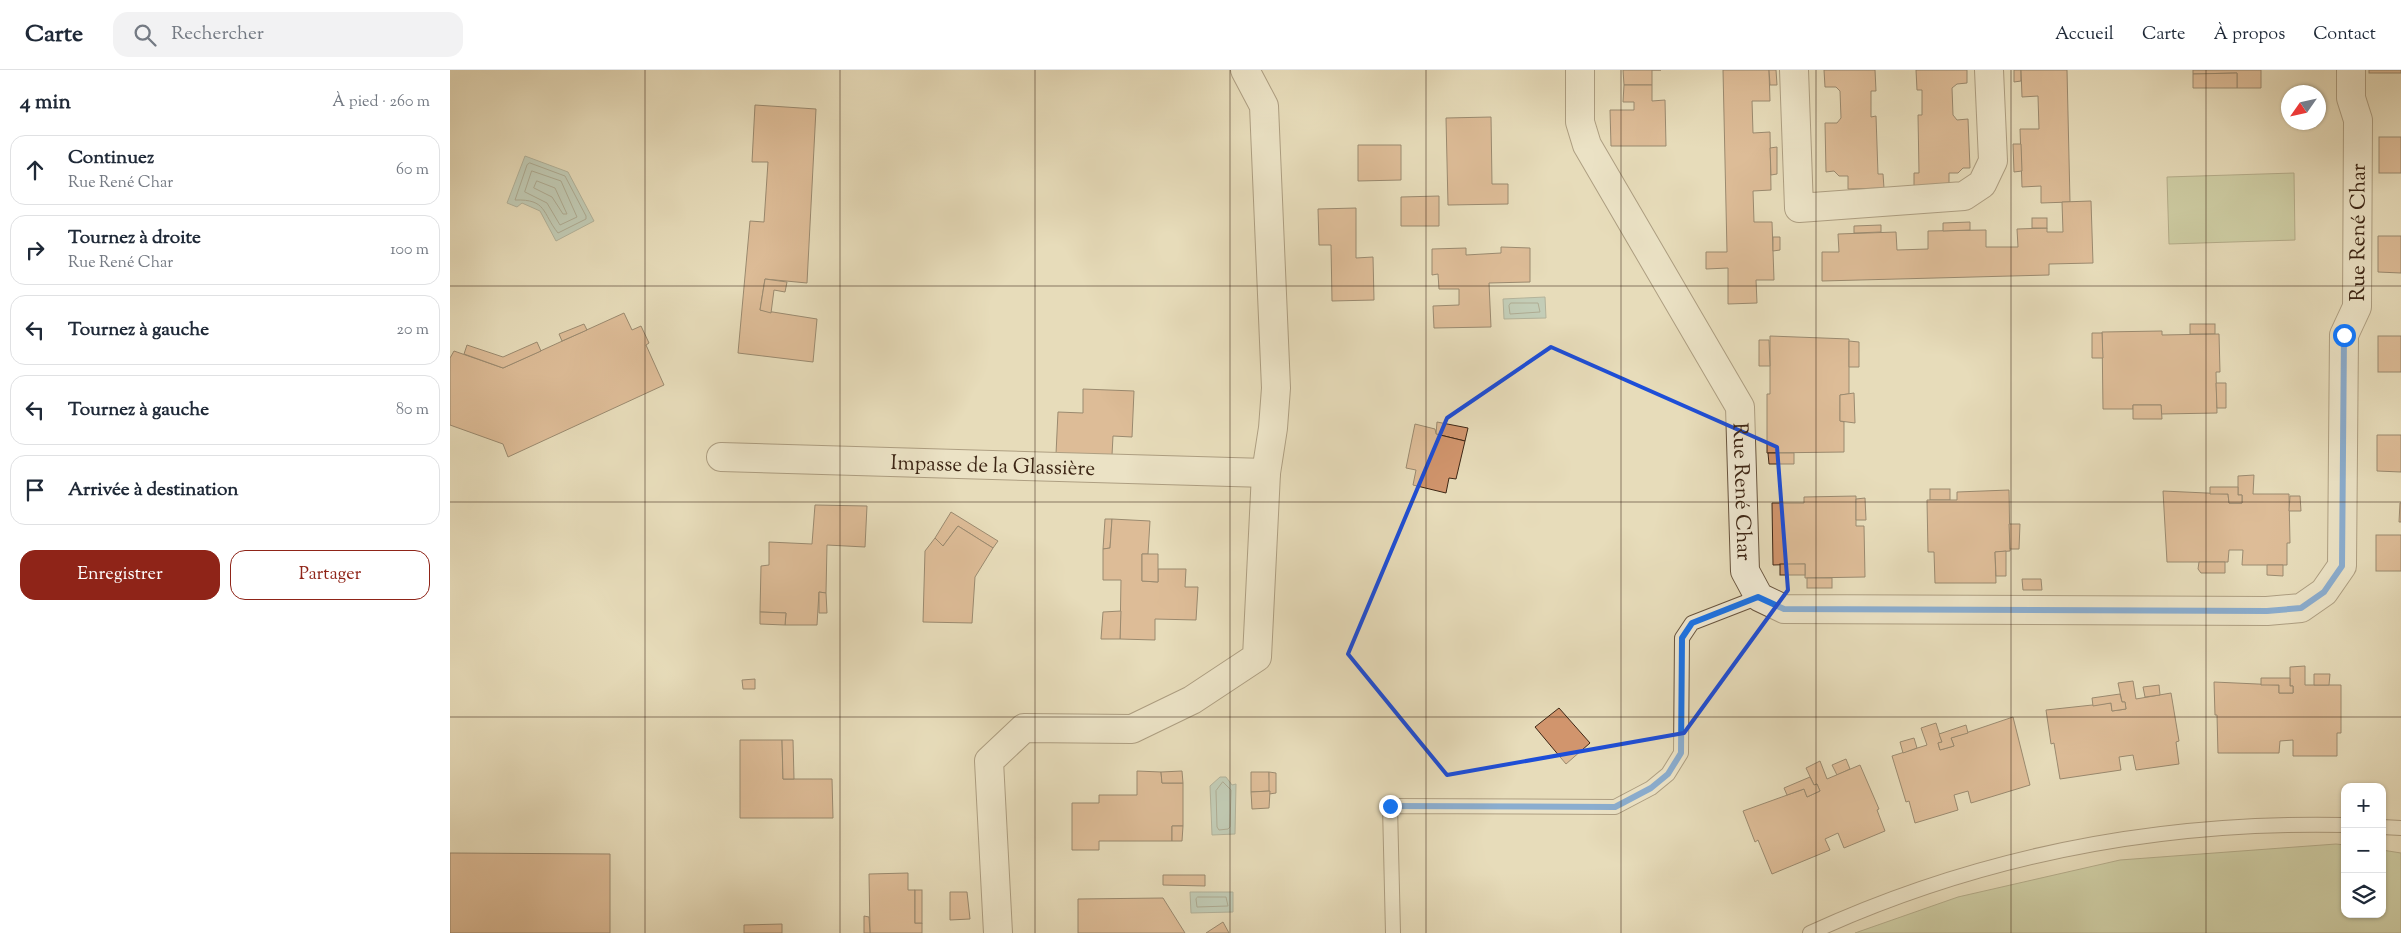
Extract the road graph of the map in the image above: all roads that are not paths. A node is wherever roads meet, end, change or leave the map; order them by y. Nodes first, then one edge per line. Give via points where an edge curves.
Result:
1 (1245, 70) edge
2 (1580, 70) edge
3 (1794, 70) edge
4 (1989, 70) edge
5 (2351, 70) edge
6 (721, 457) dead end
7 (1266, 473) junction
8 (1758, 597) junction
9 (2341, 825) edge
10 (2386, 826) edge
11 (2401, 828) edge
12 (998, 933) edge
13 (1393, 933) edge
14 (1810, 933) edge

1 - 7 street via 1264,106 1276,388 1274,428
2 - 8 street, Rue René Char via 1580,122 1587,146 1740,407 1745,571
3 - 4 street via 1799,208 1964,196 1982,184 1993,161
5 - 8 street, Rue René Char via 2351,98 2358,120 2357,307 2344,335 2342,566 2324,592 2301,608 2267,611 1784,609
6 - 7 street, Impasse de la Glassière
7 - 12 street via 1258,656 1192,700 1132,729 1024,728 988,761
8 - 13 lane via 1692,623 1682,638 1681,753 1668,774 1651,788 1615,807 1390,806
9 - 14 lane via 2205,828 2102,842 2018,859 1950,878 1860,910
10 - 11 lane

